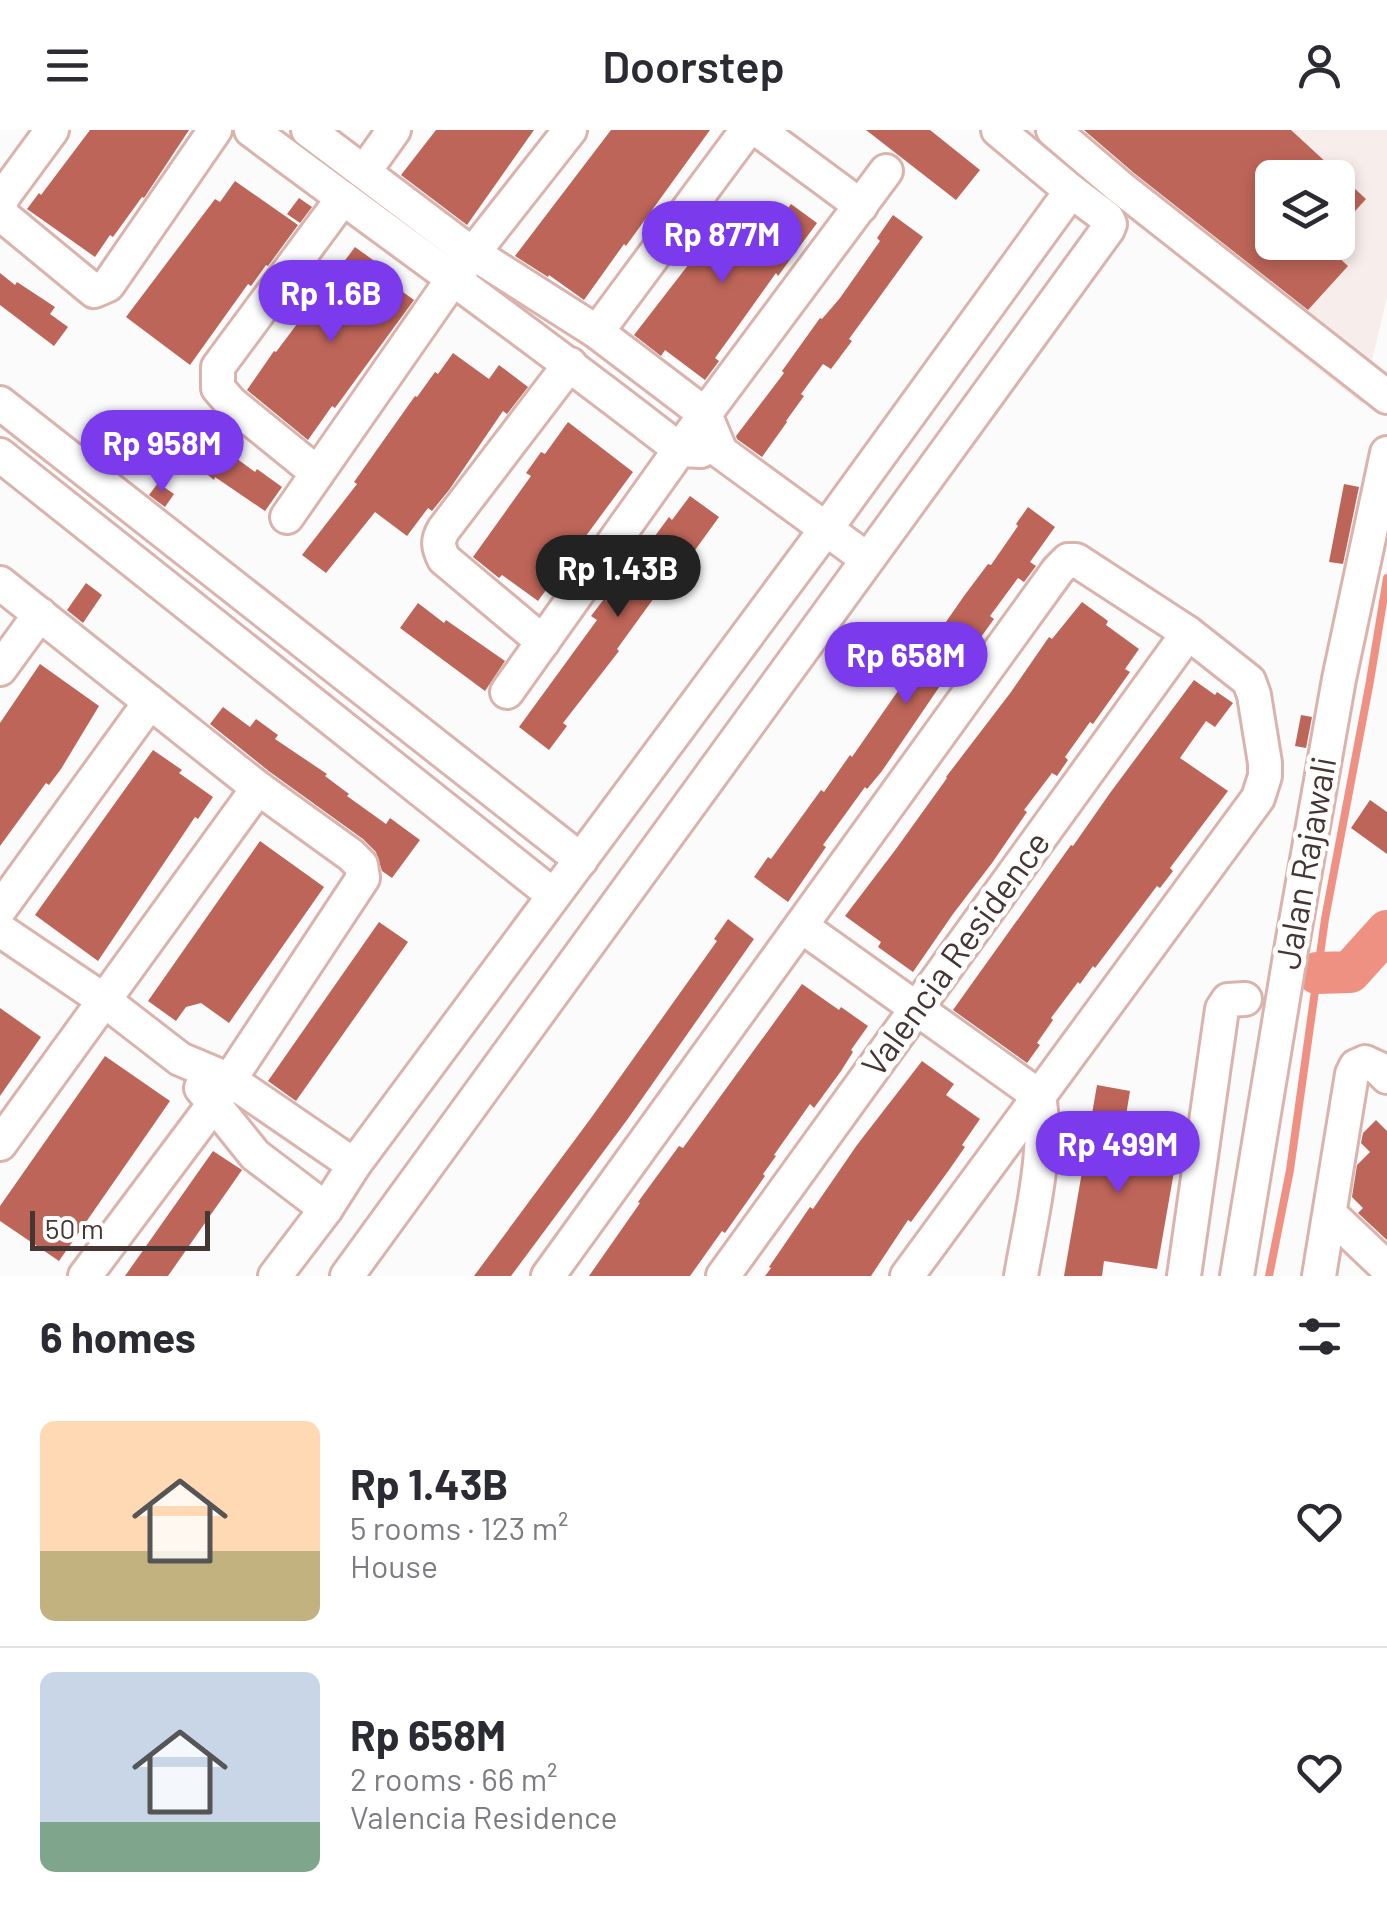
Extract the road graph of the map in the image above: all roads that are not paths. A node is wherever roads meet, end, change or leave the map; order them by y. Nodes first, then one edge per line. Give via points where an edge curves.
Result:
1 (52, 130) edge
2 (215, 130) edge
3 (251, 130) edge
4 (308, 130) edge
5 (394, 130) edge
6 (570, 130) edge
7 (747, 130) edge
8 (758, 130) edge
9 (998, 130) edge
10 (1053, 130) edge
11 (290, 159) junction
12 (886, 171) dead end
13 (354, 185) junction
14 (1071, 191) junction
15 (861, 206) junction
16 (474, 254) junction
17 (452, 280) junction
18 (597, 332) junction
19 (570, 364) junction
20 (1387, 397) edge
21 (0, 403) edge
22 (705, 414) junction
23 (680, 450) junction
24 (720, 452) junction
25 (1387, 453) edge
26 (0, 455) edge
27 (316, 472) junction
28 (287, 517) dead end
29 (826, 528) junction
30 (867, 559) junction
31 (0, 583) edge
32 (40, 614) junction
33 (1188, 633) junction
34 (543, 642) junction
35 (0, 669) edge
36 (507, 692) dead end
37 (150, 702) junction
38 (258, 788) junction
39 (581, 860) junction
40 (553, 895) junction
41 (0, 909) edge
42 (801, 926) junction
43 (0, 930) edge
44 (1245, 999) dead end
45 (104, 1001) junction
46 (917, 1008) junction
47 (1387, 1077) edge
48 (221, 1092) junction
49 (1039, 1096) junction
50 (294, 1125) junction
51 (0, 1144) edge
52 (268, 1163) junction
53 (354, 1165) junction
54 (330, 1201) junction
55 (1330, 1214) junction
56 (380, 1229) junction
57 (1387, 1268) edge
58 (1324, 1273) edge
59 (86, 1276) edge
60 (275, 1276) edge
61 (347, 1276) edge
62 (548, 1276) edge
63 (723, 1276) edge
64 (907, 1276) edge
65 (1021, 1276) edge
66 (1184, 1276) edge
67 (1237, 1276) edge

1 - 2 street via 5,194 3,216 94,290 108,286
3 - 11 street
4 - 11 street
4 - 13 street
5 - 13 street
6 - 16 street
7 - 18 street
8 - 15 street
9 - 14 street
10 - 20 street
11 - 13 street
12 - 15 street
13 - 16 street
13 - 17 street
13 - 27 street via 218,366 218,388 231,403
14 - 29 street
14 - 30 street via 1107,218 1108,229
15 - 22 street
16 - 17 street
16 - 18 street
17 - 19 street
17 - 27 street
18 - 22 street
19 - 23 street
19 - 34 street via 439,540 444,559
21 - 39 street
22 - 23 street
22 - 24 street
23 - 24 street
23 - 34 street
24 - 29 street
25 - 67 street, Jalan Rajawali via 1338,679
26 - 40 street
27 - 28 street
29 - 30 street
29 - 39 street
30 - 56 street
31 - 32 street
32 - 35 street
32 - 37 street
33 - 42 street via 1076,560 1063,563
33 - 46 street, Valencia Residence
33 - 49 street via 1252,687 1264,752 1262,787
34 - 36 street
37 - 38 street
37 - 41 street
38 - 45 street
38 - 48 street via 351,855 364,878
39 - 40 street
40 - 53 street
42 - 46 street
42 - 62 street
43 - 45 street
44 - 66 street via 1228,1000 1222,1009
45 - 48 street
45 - 51 street
46 - 49 street
46 - 63 street, Valencia Residence
47 - 55 street via 1370,1064 1354,1069
48 - 50 street
48 - 52 street via 255,1155
48 - 59 street
49 - 64 street
49 - 65 street via 1042,1148
50 - 52 street
50 - 53 street
52 - 54 street
53 - 54 street
54 - 56 street
54 - 60 street
55 - 57 street
55 - 58 street
56 - 61 street

